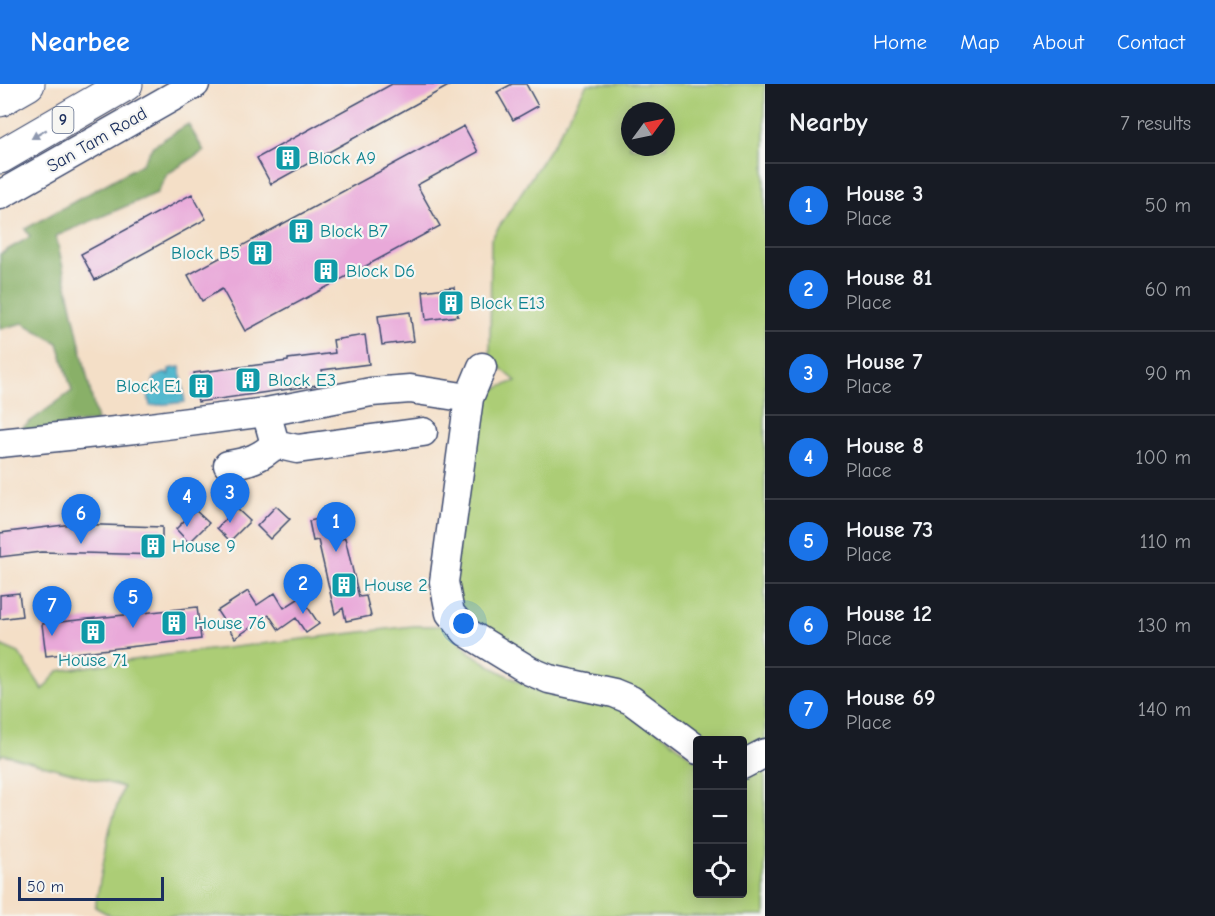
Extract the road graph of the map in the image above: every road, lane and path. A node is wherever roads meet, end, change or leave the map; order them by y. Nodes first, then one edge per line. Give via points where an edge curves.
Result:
1 (27, 84) edge
2 (126, 84) edge
3 (195, 84) edge
4 (0, 100) edge
5 (0, 156) edge
6 (0, 195) edge
7 (482, 367) dead end
8 (469, 398) junction
9 (266, 412) junction
10 (423, 432) dead end
11 (0, 443) edge
12 (275, 444) junction
13 (228, 465) dead end
14 (693, 746) edge
15 (765, 753) edge
16 (747, 763) edge

1 - 4 highway
2 -> 5 highway, 9
3 - 6 street, San Tam Road
7 - 8 street
8 - 9 street via 410,389 370,392
8 - 14 street via 444,582 450,613 466,632 530,671 621,695
9 - 11 street
9 - 12 street
10 - 12 street via 297,449
12 - 13 street via 258,458
15 - 16 street

